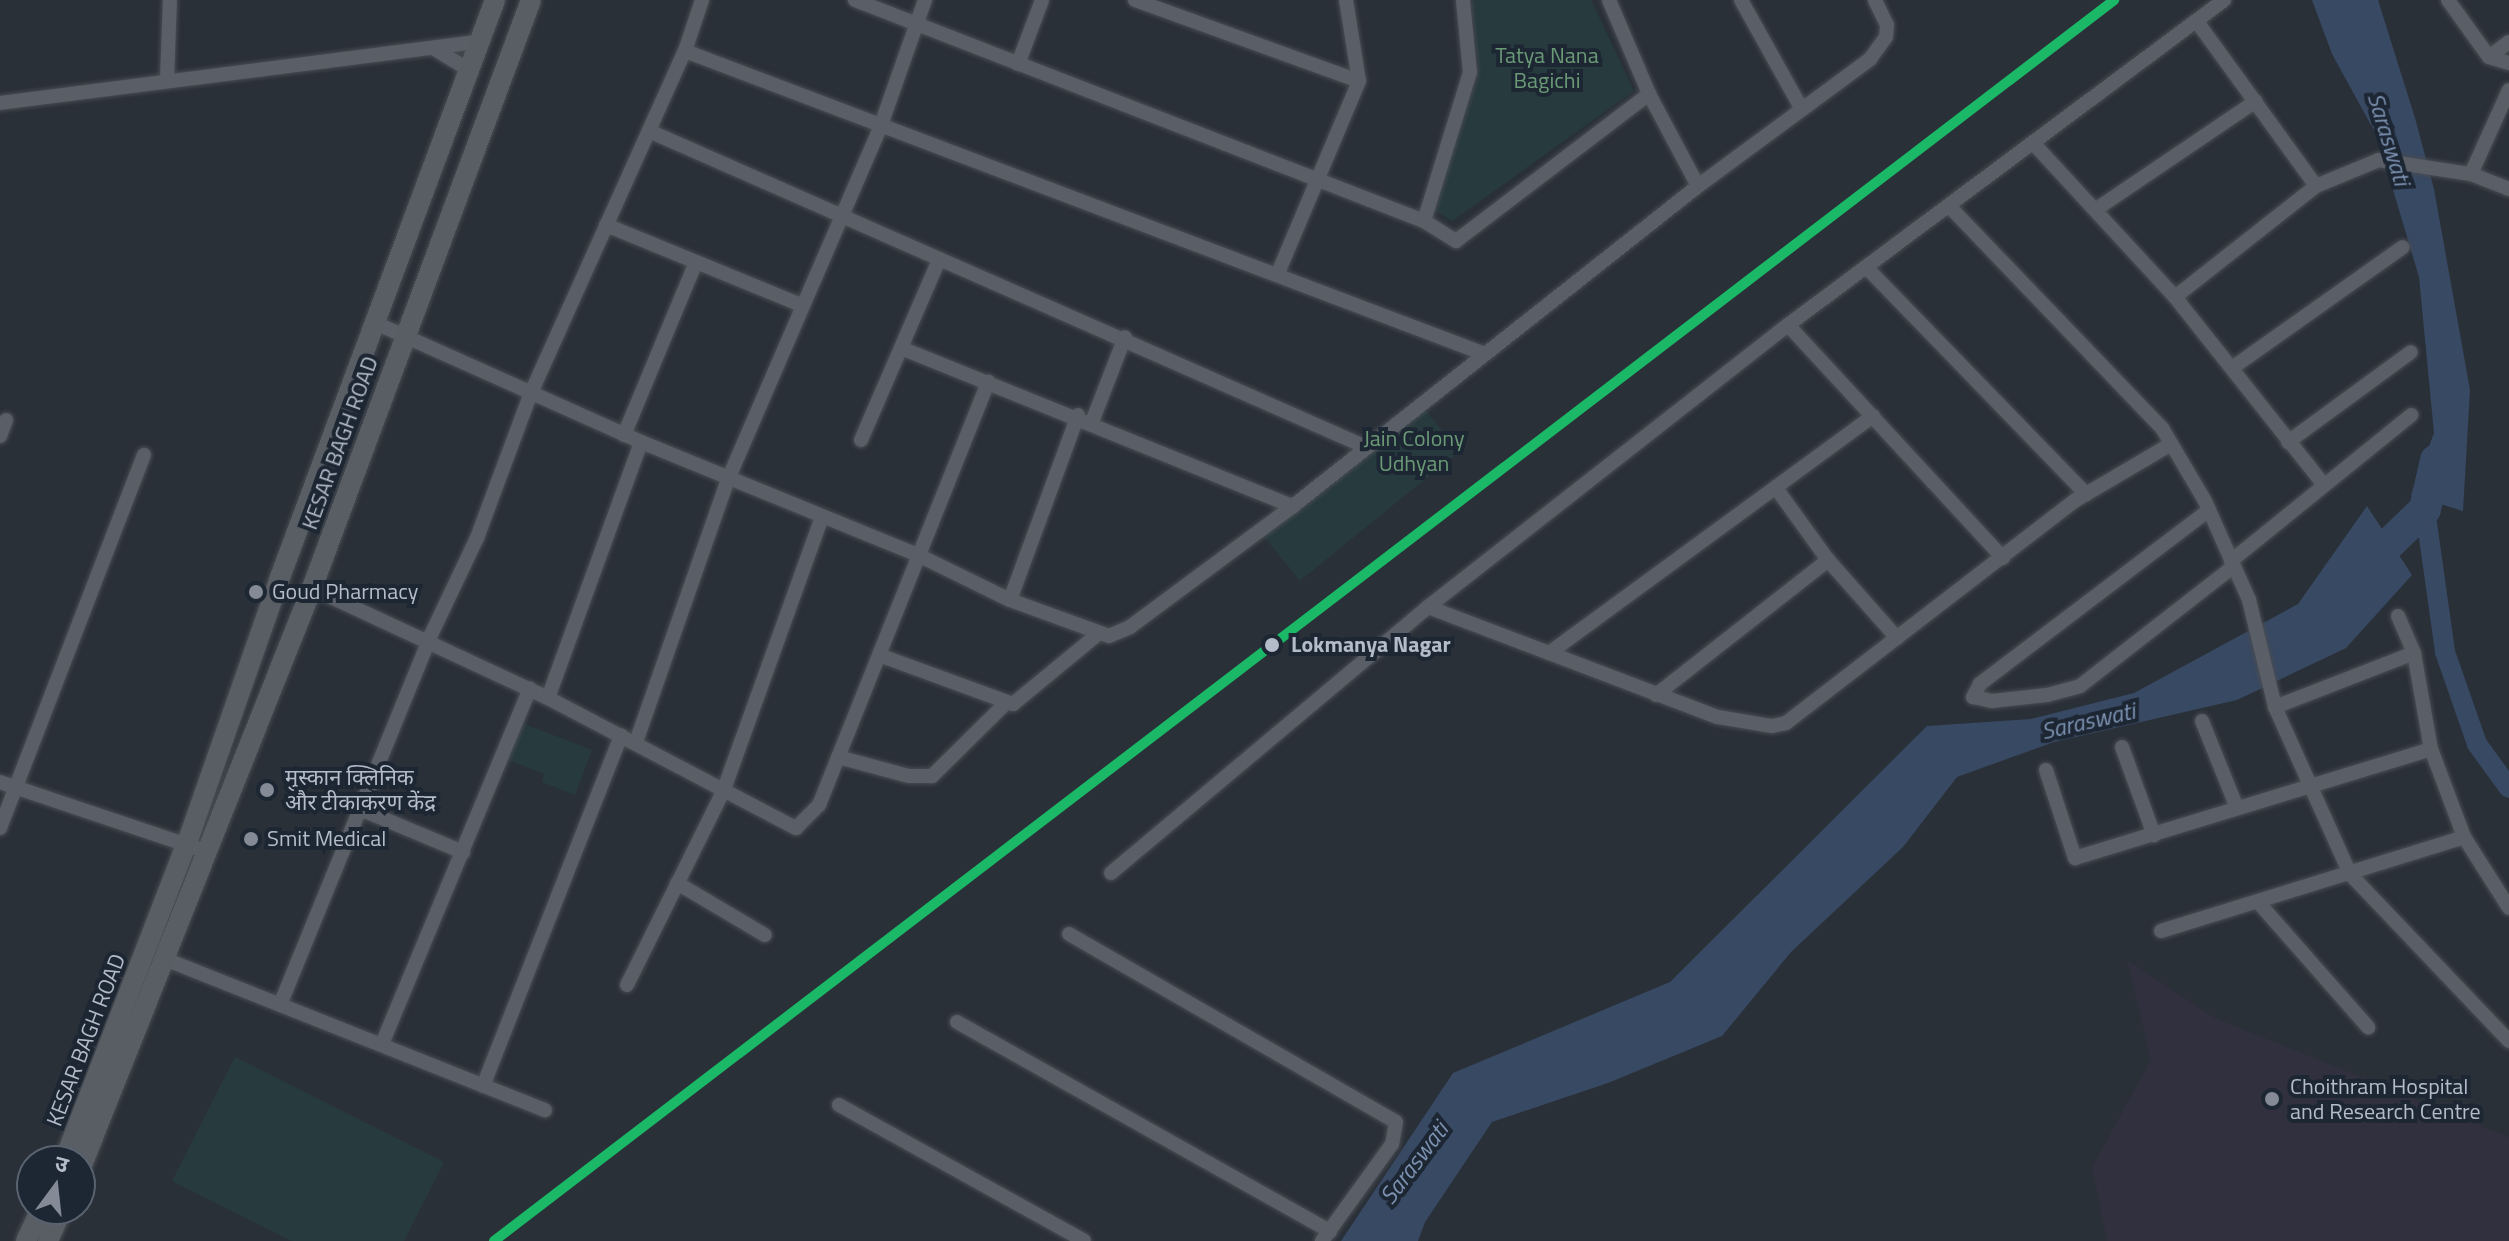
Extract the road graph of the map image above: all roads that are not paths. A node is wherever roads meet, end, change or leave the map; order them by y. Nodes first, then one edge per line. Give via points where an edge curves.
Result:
1 (170, 0) edge
2 (495, 0) edge
3 (531, 0) edge
4 (702, 0) edge
5 (855, 0) edge
6 (925, 0) edge
7 (1042, 0) edge
8 (1135, 0) edge
9 (1346, 0) edge
10 (1463, 0) edge
11 (1609, 0) edge
12 (1741, 0) edge
13 (1875, 0) edge
14 (2224, 0) edge
15 (2448, 0) edge
16 (917, 22) junction
17 (2198, 23) junction
18 (479, 42) junction
19 (2509, 42) edge
20 (433, 48) junction
21 (685, 51) junction
22 (2489, 57) junction
23 (2509, 63) edge
24 (1018, 64) junction
25 (469, 70) junction
26 (167, 80) junction
27 (1359, 81) junction
28 (2509, 90) edge
29 (1649, 94) junction
30 (2256, 101) junction
31 (0, 103) edge
32 (1801, 108) junction
33 (881, 125) junction
34 (649, 131) junction
35 (2033, 143) junction
36 (2464, 173) junction
37 (1318, 180) junction
38 (1698, 186) junction
39 (2316, 186) junction
40 (2509, 189) edge
41 (1949, 206) junction
42 (2095, 210) junction
43 (843, 216) junction
44 (1424, 221) junction
45 (606, 225) junction
46 (2403, 247) dead end
47 (939, 260) junction
48 (696, 262) junction
49 (1867, 268) junction
50 (1278, 273) junction
51 (2175, 297) junction
52 (801, 305) junction
53 (373, 322) junction
54 (1788, 325) junction
55 (1125, 337) junction
56 (404, 339) junction
57 (901, 348) junction
58 (2411, 352) dead end
59 (1482, 353) junction
60 (2232, 368) junction
61 (988, 382) junction
62 (531, 393) junction
63 (2411, 415) dead end
64 (1873, 416) junction
65 (1085, 418) junction
66 (6, 420) dead end
67 (624, 435) junction
68 (0, 436) edge
69 (861, 440) dead end
70 (641, 442) junction
71 (2288, 442) junction
72 (2171, 444) junction
73 (1364, 446) junction
74 (144, 455) dead end
75 (729, 477) junction
76 (2323, 484) junction
77 (1776, 488) junction
78 (2086, 494) junction
79 (1293, 506) junction
80 (2209, 510) junction
81 (822, 517) junction
82 (918, 555) junction
83 (2003, 558) junction
84 (1828, 560) junction
85 (2232, 564) junction
86 (312, 588) junction
87 (1010, 600) junction
88 (1428, 607) junction
89 (2398, 616) dead end
90 (1098, 634) junction
91 (1897, 638) junction
92 (429, 639) junction
93 (1552, 651) junction
94 (2414, 653) junction
95 (879, 655) junction
96 (530, 689) junction
97 (1656, 695) junction
98 (548, 698) junction
99 (1005, 704) junction
100 (2276, 706) junction
101 (2202, 721) dead end
102 (621, 735) junction
103 (636, 742) junction
104 (2122, 747) dead end
105 (2431, 749) junction
106 (838, 757) junction
107 (2046, 770) dead end
108 (0, 782) edge
109 (16, 787) junction
110 (2309, 789) junction
111 (723, 792) junction
112 (2237, 808) junction
113 (360, 809) junction
114 (0, 828) edge
115 (2154, 835) junction
116 (2464, 837) junction
117 (187, 843) junction
118 (208, 852) junction
119 (463, 852) junction
120 (1111, 873) dead end
121 (2350, 874) junction
122 (677, 883) junction
123 (2258, 902) junction
124 (2509, 908) edge
125 (2161, 931) dead end
126 (1069, 934) dead end
127 (765, 935) dead end
128 (165, 959) junction
129 (627, 985) dead end
130 (280, 1005) junction
131 (957, 1022) dead end
132 (2368, 1027) dead end
133 (2509, 1041) edge
134 (382, 1044) junction
135 (483, 1086) junction
136 (839, 1105) dead end
137 (545, 1110) dead end
138 (70, 1145) edge
139 (90, 1145) edge
140 (1326, 1236) edge
141 (1084, 1241) edge

1 - 26 street
2 - 18 main road, KESAR BAGH ROAD
3 - 56 main road, KESAR BAGH ROAD
4 - 21 street
5 - 16 street
6 - 16 street
7 - 24 street
8 - 27 street
9 - 27 street
10 - 44 street via 1470,72
11 - 29 street
12 - 32 street
13 - 32 street via 1887,25 1881,46
14 - 17 street
15 - 22 street
16 - 24 street
16 - 33 street
17 - 30 street
17 - 35 street
18 - 20 street
18 - 25 main road, KESAR BAGH ROAD
19 - 22 street
20 - 25 street
20 - 26 street
21 - 33 street
21 - 34 street
22 - 23 street
24 - 37 street
25 - 53 main road, KESAR BAGH ROAD
26 - 31 street
27 - 37 street
28 - 36 street
29 - 38 street
29 - 44 street via 1456,241
30 - 39 street
30 - 42 street
32 - 38 street
33 - 43 street
33 - 50 street
34 - 43 street
34 - 45 street
35 - 41 street
35 - 42 street
36 - 39 street via 2379,160
36 - 40 street
37 - 44 street
37 - 50 street
38 - 59 street
39 - 51 street
41 - 49 street
41 - 72 street via 2162,428
42 - 51 street
43 - 47 street
43 - 52 street
45 - 48 street
45 - 62 street
46 - 60 street
47 - 55 street
47 - 57 street
48 - 52 street
48 - 67 street
49 - 54 street
49 - 78 street
50 - 59 street
51 - 60 street
52 - 75 street
53 - 56 street
53 - 117 main road, KESAR BAGH ROAD
54 - 64 street
54 - 88 street
55 - 65 street
55 - 73 street
56 - 62 street
56 - 86 main road, KESAR BAGH ROAD
57 - 61 street
57 - 69 street
58 - 71 street
59 - 73 street
60 - 71 street
61 - 65 street
61 - 82 street
62 - 67 street
62 - 92 street via 477,538
63 - 76 street
64 - 77 street
64 - 83 street
65 - 79 street
65 - 87 street
66 - 68 street
67 - 70 street
70 - 75 street
70 - 98 street
71 - 76 street
72 - 78 street
72 - 80 street
73 - 79 street
74 - 109 street
75 - 81 street
75 - 103 street
76 - 85 street
77 - 84 street
77 - 93 street
78 - 83 street
79 - 90 street via 1130,627 1109,636
80 - 85 street
80 - 85 street via 1980,684 1973,697 1992,701 2080,686
81 - 82 street
81 - 111 street
82 - 87 street
82 - 95 street
83 - 91 street
84 - 91 street
84 - 97 street
85 - 100 street via 2249,600
86 - 92 street
86 - 118 main road, KESAR BAGH ROAD
87 - 90 street
88 - 93 street
88 - 120 street
89 - 94 street
90 - 99 street via 1019,701
91 - 97 street via 1786,723 1743,724
92 - 96 street
92 - 113 street
93 - 97 street
94 - 100 street
94 - 105 street
95 - 99 street
95 - 106 street
96 - 98 street
96 - 119 street
98 - 102 street
99 - 106 street via 932,776 909,776
100 - 110 street
101 - 112 street
102 - 103 street
102 - 135 street
103 - 111 street
104 - 115 street
105 - 110 street
105 - 116 street
106 - 111 street via 815,815 796,828
107 - 115 street via 2075,858
108 - 109 street
109 - 114 street
109 - 117 street
110 - 112 street
110 - 121 street
111 - 122 street
112 - 115 street
113 - 119 street
113 - 130 street
116 - 121 street
116 - 124 street
117 - 118 street
117 - 138 main road, KESAR BAGH ROAD
118 - 128 main road, KESAR BAGH ROAD
119 - 134 street
121 - 123 street
121 - 133 street
122 - 127 street
122 - 129 street
123 - 125 street
123 - 132 street
126 - 140 street via 1396,1122 1392,1144
128 - 130 street
128 - 139 main road, KESAR BAGH ROAD
130 - 134 street
131 - 140 street
134 - 135 street
135 - 137 street
136 - 141 street

